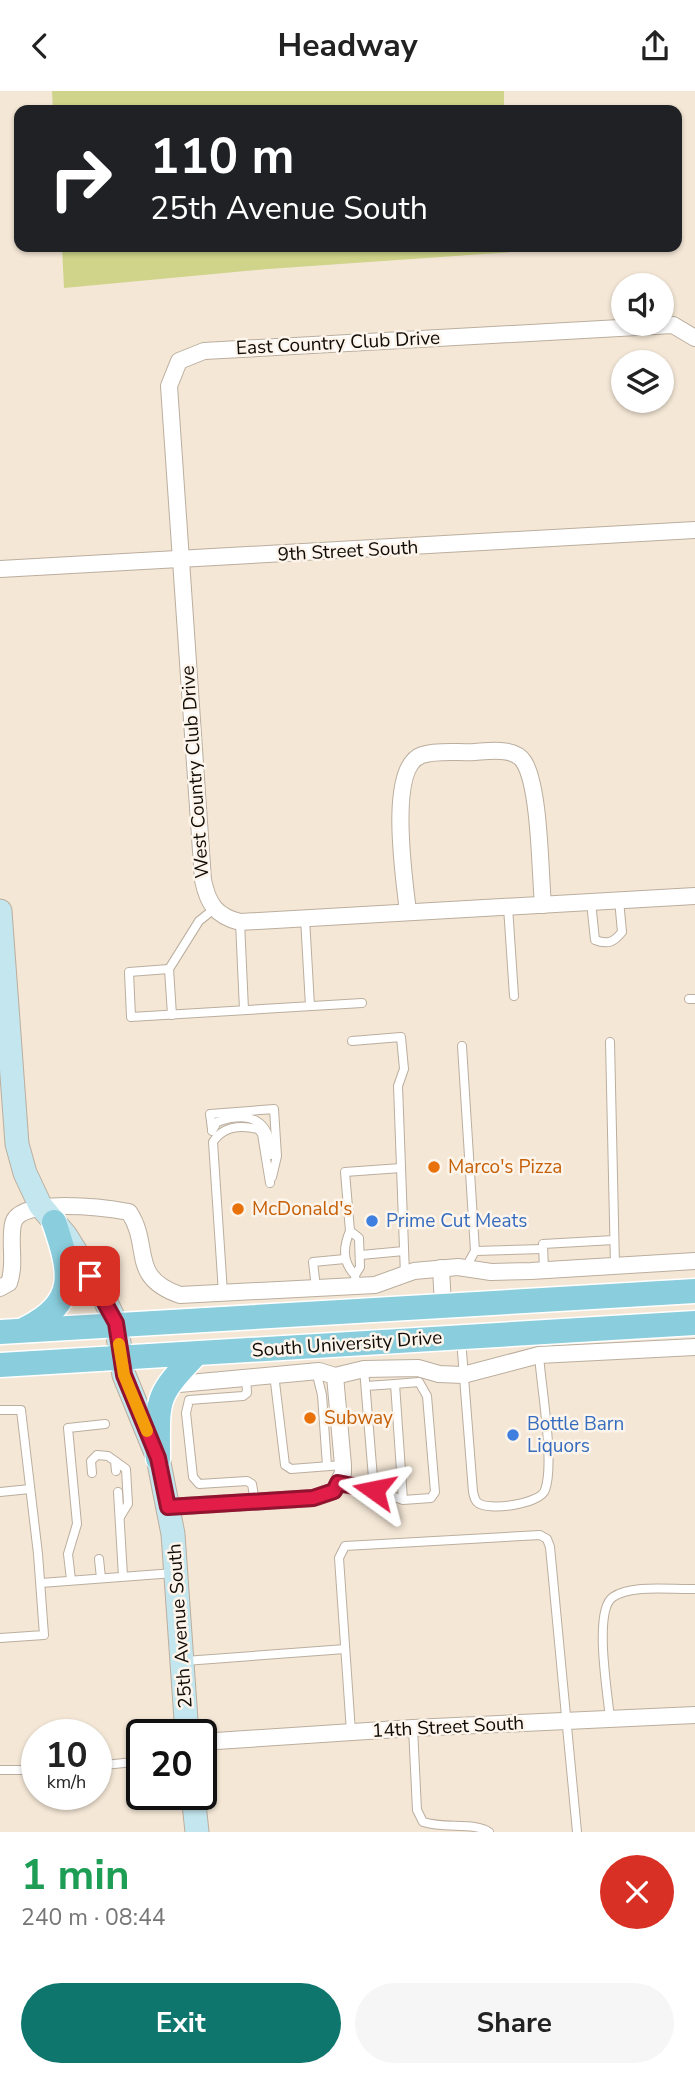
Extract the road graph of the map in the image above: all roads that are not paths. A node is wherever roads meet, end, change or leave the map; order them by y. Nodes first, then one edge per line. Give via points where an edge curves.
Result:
1 (695, 338) edge
2 (695, 530) edge
3 (179, 560) junction
4 (0, 569) edge
5 (695, 896) edge
6 (620, 900) junction
7 (591, 902) junction
8 (542, 905) junction
9 (508, 907) junction
10 (214, 909) junction
11 (0, 911) edge
12 (408, 912) junction
13 (305, 918) junction
14 (240, 922) junction
15 (1, 948) edge
16 (169, 969) junction
17 (514, 996) dead end
18 (362, 1003) dead end
19 (310, 1006) junction
20 (244, 1010) junction
21 (172, 1015) junction
22 (352, 1041) dead end
23 (610, 1042) dead end
24 (462, 1046) dead end
25 (212, 1129) junction
26 (213, 1142) junction
27 (401, 1168) junction
28 (270, 1183) junction
29 (47, 1214) junction
30 (350, 1231) junction
31 (614, 1240) junction
32 (542, 1249) junction
33 (404, 1251) junction
34 (475, 1251) junction
35 (361, 1255) junction
36 (345, 1259) junction
37 (695, 1261) edge
38 (615, 1266) junction
39 (466, 1267) junction
40 (441, 1269) junction
41 (544, 1271) junction
42 (405, 1275) junction
43 (356, 1280) junction
44 (0, 1287) edge
45 (316, 1288) junction
46 (695, 1291) edge
47 (223, 1293) junction
48 (570, 1300) junction
49 (443, 1306) junction
50 (116, 1323) junction
51 (11, 1331) edge
52 (461, 1336) junction
53 (695, 1344) edge
54 (313, 1346) junction
55 (196, 1354) junction
56 (539, 1355) junction
57 (121, 1358) junction
58 (0, 1365) edge
59 (364, 1369) junction
60 (316, 1371) junction
61 (274, 1374) junction
62 (463, 1375) junction
63 (335, 1376) junction
64 (246, 1377) junction
65 (208, 1379) junction
66 (395, 1384) junction
67 (167, 1385) junction
68 (366, 1386) junction
69 (209, 1398) junction
70 (0, 1411) edge
71 (104, 1424) dead end
72 (158, 1458) junction
73 (115, 1461) junction
74 (335, 1466) junction
75 (116, 1471) dead end
76 (92, 1473) dead end
77 (338, 1483) junction
78 (30, 1489) junction
79 (374, 1490) junction
80 (0, 1492) edge
81 (118, 1492) dead end
82 (403, 1500) junction
83 (255, 1502) junction
84 (168, 1507) junction
85 (120, 1517) junction
86 (99, 1559) dead end
87 (176, 1573) junction
88 (123, 1576) junction
89 (101, 1578) junction
90 (71, 1580) junction
91 (41, 1583) junction
92 (695, 1589) edge
93 (0, 1638) edge
94 (345, 1649) junction
95 (182, 1661) junction
96 (695, 1715) edge
97 (186, 1719) edge
98 (610, 1719) junction
99 (568, 1721) junction
100 (413, 1728) junction
101 (351, 1732) junction
102 (217, 1741) edge
103 (0, 1770) edge
104 (21, 1770) edge
105 (195, 1810) edge
106 (197, 1832) edge
107 (489, 1832) edge
108 (577, 1832) edge

1 - 3 street, East Country Club Drive via 673,325 192,354 179,361 169,386
2 - 3 street, 9th Street South
3 - 4 street, 9th Street South
3 - 10 street, West Country Club Drive via 203,880
5 - 6 street
6 - 7 street
6 - 7 lane via 622,932 605,944 595,940
7 - 8 street
8 - 9 street
8 - 12 street via 531,779 523,760 505,751 421,755 408,766 401,792
9 - 12 street
9 - 17 lane
10 - 14 street
10 - 16 lane via 199,921
11 - 15 street, 25th Avenue South
12 - 13 street
13 - 14 street
13 - 19 lane
14 - 20 lane
15 - 29 street, 25th Avenue South via 17,1144 25,1173
16 - 21 lane
16 - 21 lane via 129,972 131,1017
18 - 19 lane
19 - 20 lane
20 - 21 lane
22 - 27 lane via 401,1037
23 - 31 lane
24 - 34 lane
25 - 26 lane
25 - 28 lane via 217,1122 241,1118 264,1125 271,1151
25 - 28 lane via 210,1114 274,1109 276,1156
26 - 28 lane via 225,1129 258,1129
26 - 47 lane
27 - 30 lane via 345,1172
27 - 33 lane
29 - 44 street via 19,1213 13,1222 14,1269 9,1283
29 - 47 street via 129,1212 138,1226 143,1267 152,1280 180,1295
29 - 50 street, 25th Avenue South
29 - 51 main road via 66,1255 64,1296 48,1317
30 - 35 lane via 359,1238
30 - 36 lane
31 - 32 lane via 543,1244
31 - 38 lane
32 - 34 lane
32 - 41 lane
33 - 35 lane
33 - 42 lane
34 - 39 lane
35 - 43 lane
36 - 43 lane
36 - 45 lane via 313,1262
37 - 38 street
38 - 41 street
39 - 40 street
39 - 41 street via 491,1272
40 - 42 street
40 - 49 street
42 - 43 street via 374,1285
43 - 45 street
45 - 47 street
46 - 48 main road, South University Drive
48 - 49 main road, South University Drive
48 - 52 main road via 548,1311 473,1318 465,1322
49 - 50 main road, South University Drive
49 - 54 main road via 431,1322 330,1331
50 - 51 main road, South University Drive
50 - 57 street, 25th Avenue South
52 - 53 main road, South University Drive
52 - 54 main road, South University Drive
52 - 62 lane
53 - 56 street
54 - 55 main road, South University Drive
55 - 57 main road, South University Drive
55 - 67 main road
56 - 62 street
56 - 62 lane via 548,1478 541,1498 533,1502 486,1506 477,1502
57 - 58 main road, South University Drive
57 - 72 street, 25th Avenue South
59 - 62 street via 418,1368
59 - 63 street
59 - 68 lane
60 - 61 street
60 - 63 street
60 - 74 lane
61 - 64 street
61 - 74 lane via 285,1465 290,1469
63 - 74 street
64 - 65 street
64 - 69 lane via 243,1396
65 - 67 street
65 - 69 lane
66 - 68 lane
66 - 82 lane
66 - 82 lane via 419,1382 425,1388 435,1492 431,1498
67 - 72 main road via 160,1397
68 - 79 lane
69 - 83 lane via 189,1400 186,1405 193,1477 199,1484 247,1481 252,1484
70 - 78 lane via 22,1410
71 - 90 lane via 68,1428 77,1524 68,1554
72 - 84 street, 25th Avenue South
73 - 75 lane
73 - 76 lane via 97,1455 91,1461
73 - 85 lane via 126,1469 128,1504
74 - 77 street
77 - 79 lane
77 - 83 street via 334,1491 313,1498
78 - 80 lane
78 - 91 lane
79 - 82 lane
81 - 85 lane
83 - 84 street
84 - 87 street, 25th Avenue South
85 - 88 lane
86 - 89 lane
87 - 88 lane
87 - 95 street, 25th Avenue South
88 - 89 lane
89 - 90 lane
90 - 91 lane
91 - 93 lane via 44,1635
92 - 98 lane via 631,1591 605,1606 602,1623
94 - 95 lane
94 - 99 lane via 339,1557 345,1546 540,1535 550,1547
94 - 101 lane
95 - 97 street, 25th Avenue South
96 - 98 street, 14th Street South
98 - 99 street, 14th Street South
99 - 100 street, 14th Street South
99 - 108 lane
100 - 101 street, 14th Street South
100 - 107 lane via 417,1810 423,1822 440,1828 481,1826
101 - 102 street, 14th Street South
103 - 104 lane
105 - 106 street

